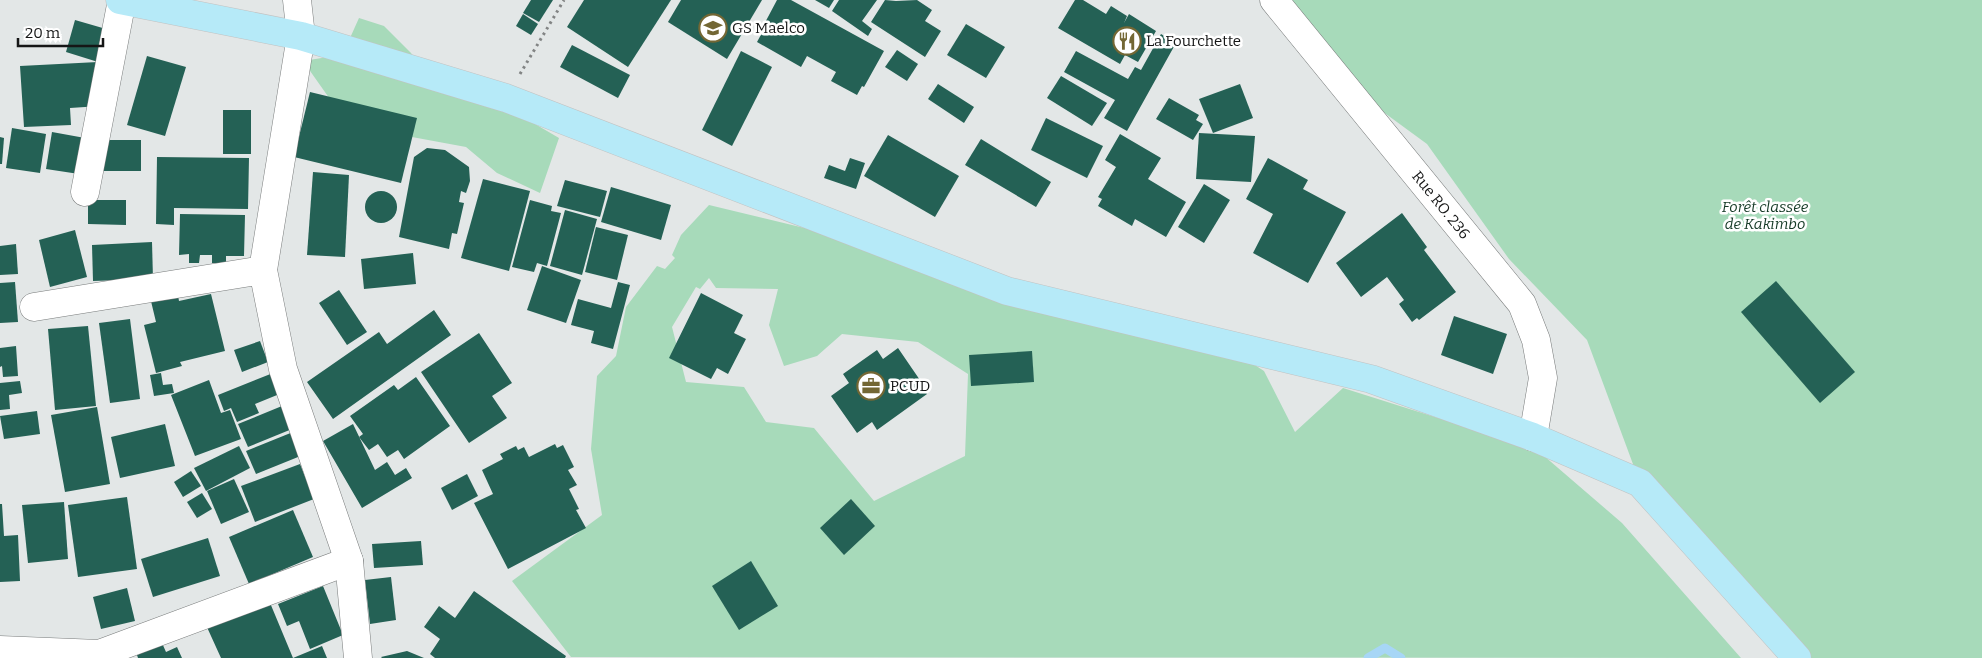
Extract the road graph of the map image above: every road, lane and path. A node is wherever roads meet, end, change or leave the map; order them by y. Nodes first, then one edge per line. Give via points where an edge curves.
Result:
1 (121, 0) edge
2 (298, 0) edge
3 (564, 0) edge
4 (1274, 0) edge
5 (301, 36) junction
6 (506, 98) junction
7 (85, 192) dead end
8 (263, 270) junction
9 (34, 307) dead end
10 (1533, 436) junction
11 (349, 561) junction
12 (0, 650) edge
13 (1793, 653) edge
14 (358, 658) edge

1 - 5 main road
1 - 7 street
2 - 5 street
3 - 6 path
4 - 10 street, Rue RO. 236 via 1522,304 1536,340 1543,378
5 - 6 main road
5 - 8 street
6 - 10 main road via 1007,291 1371,380
8 - 9 street
8 - 11 street via 283,370
10 - 13 main road via 1640,483
11 - 12 street via 99,654
11 - 14 street

